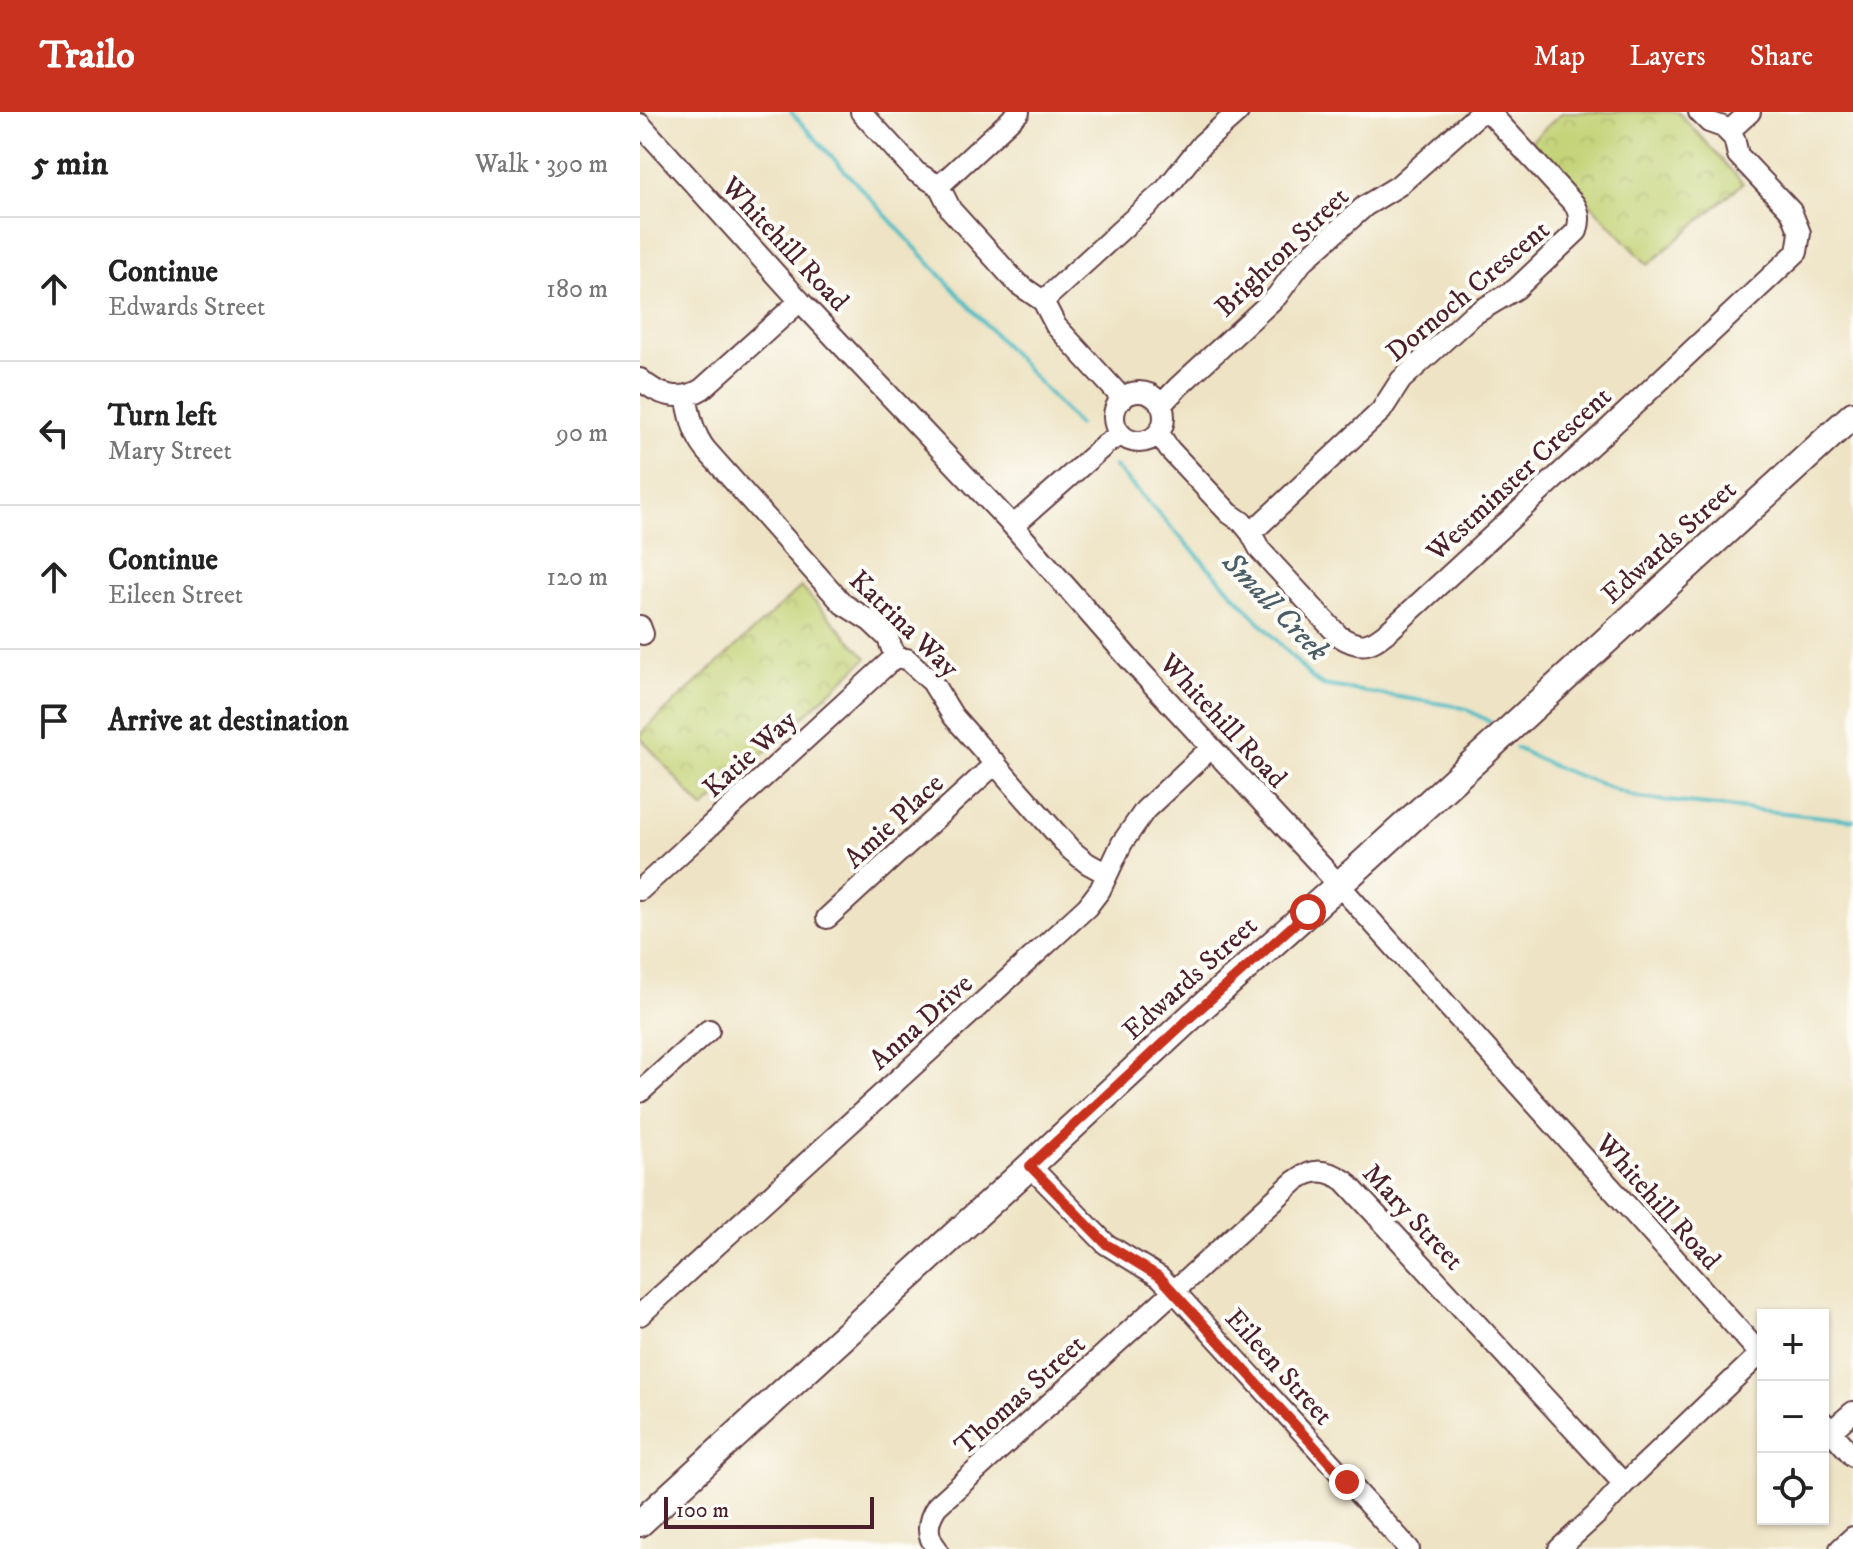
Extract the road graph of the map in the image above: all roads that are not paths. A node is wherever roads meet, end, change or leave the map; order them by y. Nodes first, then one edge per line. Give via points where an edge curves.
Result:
1 (861, 112) edge
2 (1019, 112) edge
3 (1238, 112) edge
4 (1481, 112) edge
5 (1489, 112) edge
6 (1699, 112) edge
7 (1750, 112) edge
8 (640, 124) edge
9 (1728, 132) junction
10 (939, 186) junction
11 (800, 301) junction
12 (1043, 301) junction
13 (640, 379) edge
14 (686, 396) junction
15 (1123, 399) junction
16 (1161, 405) junction
17 (1853, 415) edge
18 (1159, 433) junction
19 (1121, 434) junction
20 (1013, 526) junction
21 (1251, 533) junction
22 (895, 657) junction
23 (1211, 748) junction
24 (996, 763) junction
25 (1107, 874) junction
26 (1339, 885) junction
27 (640, 890) edge
28 (827, 918) dead end
29 (709, 1030) dead end
30 (640, 1092) edge
31 (1030, 1166) junction
32 (1174, 1291) junction
33 (640, 1315) edge
34 (1757, 1352) edge
35 (1757, 1360) edge
36 (1853, 1412) edge
37 (1829, 1426) edge
38 (1829, 1429) edge
39 (1853, 1456) edge
40 (1624, 1484) junction
41 (640, 1523) edge
42 (1853, 1537) edge
43 (937, 1549) edge
44 (1409, 1549) edge
45 (1559, 1549) edge
46 (1840, 1549) edge

1 - 10 street via 916,172
2 - 10 street
3 - 12 street via 1202,144 1166,189
4 - 16 street, Brighton Street via 1302,262 1277,296
5 - 21 street, Dornoch Crescent via 1575,205 1577,231 1516,289 1471,316 1401,380 1381,411
6 - 9 street
7 - 9 street
8 - 11 street, Whitehill Road
9 - 21 street, Westminster Crescent via 1738,155 1791,211 1800,233 1797,252 1391,629 1365,644 1339,636 1260,550
10 - 12 street via 960,221 1018,284
11 - 14 street via 702,389
11 - 20 street, Whitehill Road
12 - 15 street via 1056,326
13 - 14 street via 667,396
14 - 22 street, Katrina Way via 706,450 843,604 888,638
15 - 16 street via 1143,392
15 - 19 street via 1115,414
16 - 18 street via 1164,420
17 - 26 main road, Edwards Street
18 - 19 street via 1144,441
18 - 21 street, Westminster Crescent
19 - 20 street
20 - 23 street, Whitehill Road
22 - 24 street, Katrina Way via 907,659 932,682 953,716
22 - 27 street, Katie Way
23 - 25 street, Anna Drive via 1145,810
23 - 26 street, Whitehill Road
24 - 25 street, Katrina Way via 1071,850
24 - 28 street, Amie Place
25 - 33 street, Anna Drive via 1087,907
26 - 31 main road, Edwards Street
26 - 34 street, Whitehill Road
29 - 30 street
31 - 32 street via 1106,1244
31 - 41 main road, Edwards Street
32 - 40 street, Mary Street via 1306,1173 1337,1176
32 - 43 street, Thomas Street via 937,1506 928,1523
32 - 44 street, Eileen Street
35 - 40 street
36 - 37 street
38 - 39 street
40 - 45 street
42 - 46 street

